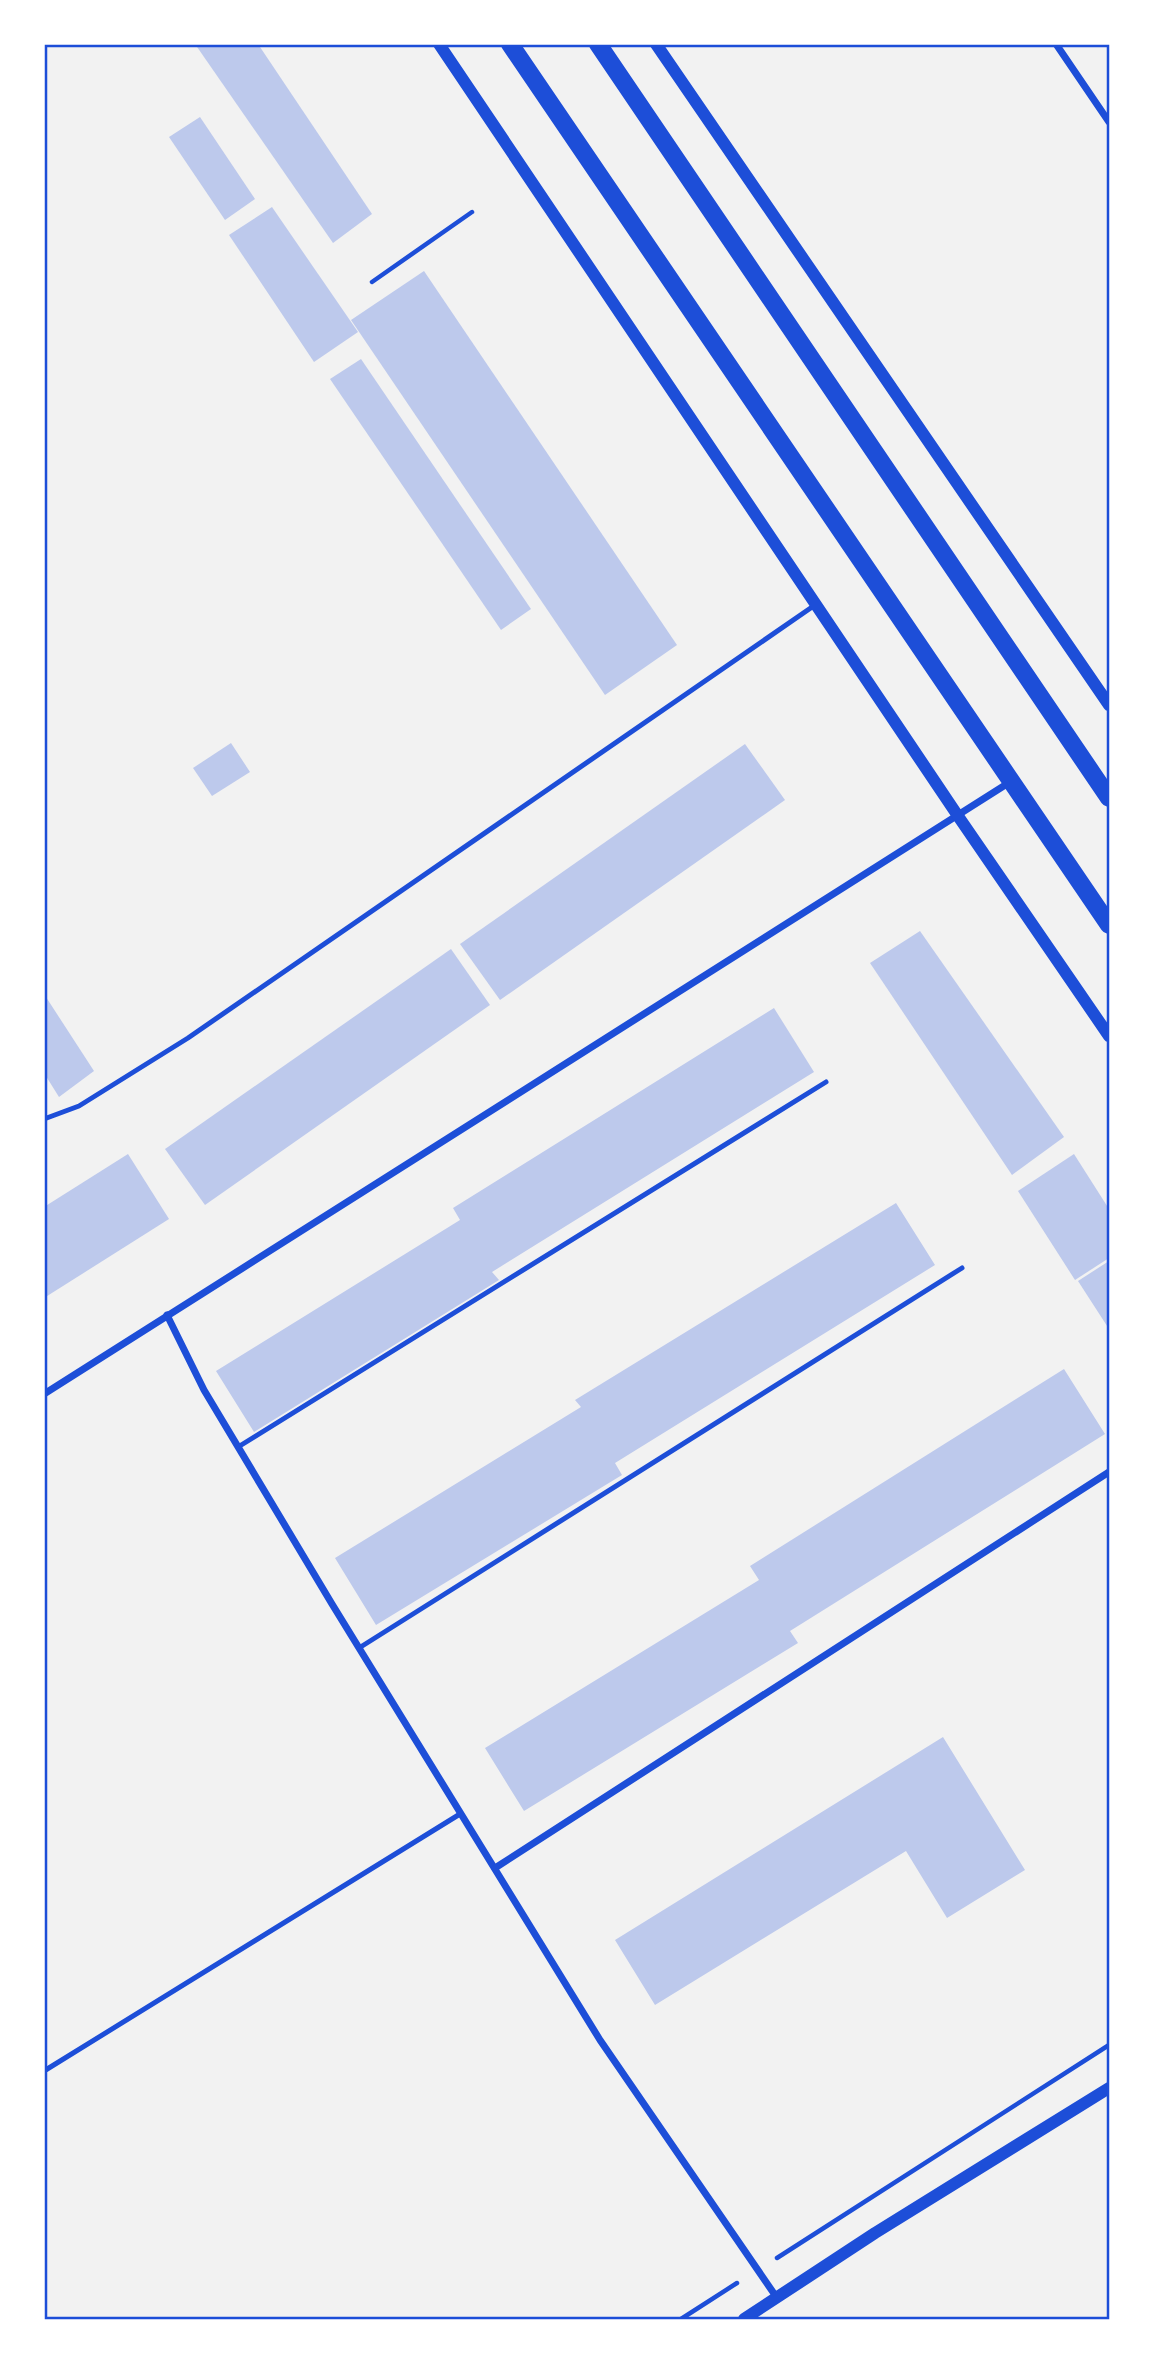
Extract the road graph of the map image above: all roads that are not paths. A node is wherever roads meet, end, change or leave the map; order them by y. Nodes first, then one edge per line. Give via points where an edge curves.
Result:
1 (439, 44) edge
2 (510, 44) edge
3 (598, 44) edge
4 (656, 44) edge
5 (1056, 44) edge
6 (1109, 122) edge
7 (816, 605) junction
8 (1109, 705) edge
9 (1011, 782) junction
10 (1109, 797) edge
11 (958, 816) junction
12 (1109, 925) edge
13 (1109, 1036) edge
14 (826, 1082) dead end
15 (44, 1119) edge
16 (962, 1268) dead end
17 (167, 1315) junction
18 (44, 1394) edge
19 (238, 1447) junction
20 (1109, 1472) edge
21 (359, 1648) junction
22 (460, 1814) junction
23 (495, 1868) junction
24 (44, 2071) edge
25 (1109, 2088) edge
26 (777, 2298) junction
27 (744, 2319) edge

1 - 7 street
2 - 9 main road
3 - 10 main road
4 - 8 street
5 - 6 street
7 - 11 street
7 - 15 lane via 188,1038 79,1106
9 - 11 street
9 - 12 main road
11 - 13 street
11 - 17 street
14 - 19 lane
16 - 21 lane
17 - 18 street
17 - 19 street
19 - 21 street
20 - 23 street
21 - 22 street
22 - 23 street
22 - 24 lane
23 - 26 street via 600,2040
25 - 26 street
26 - 27 street

